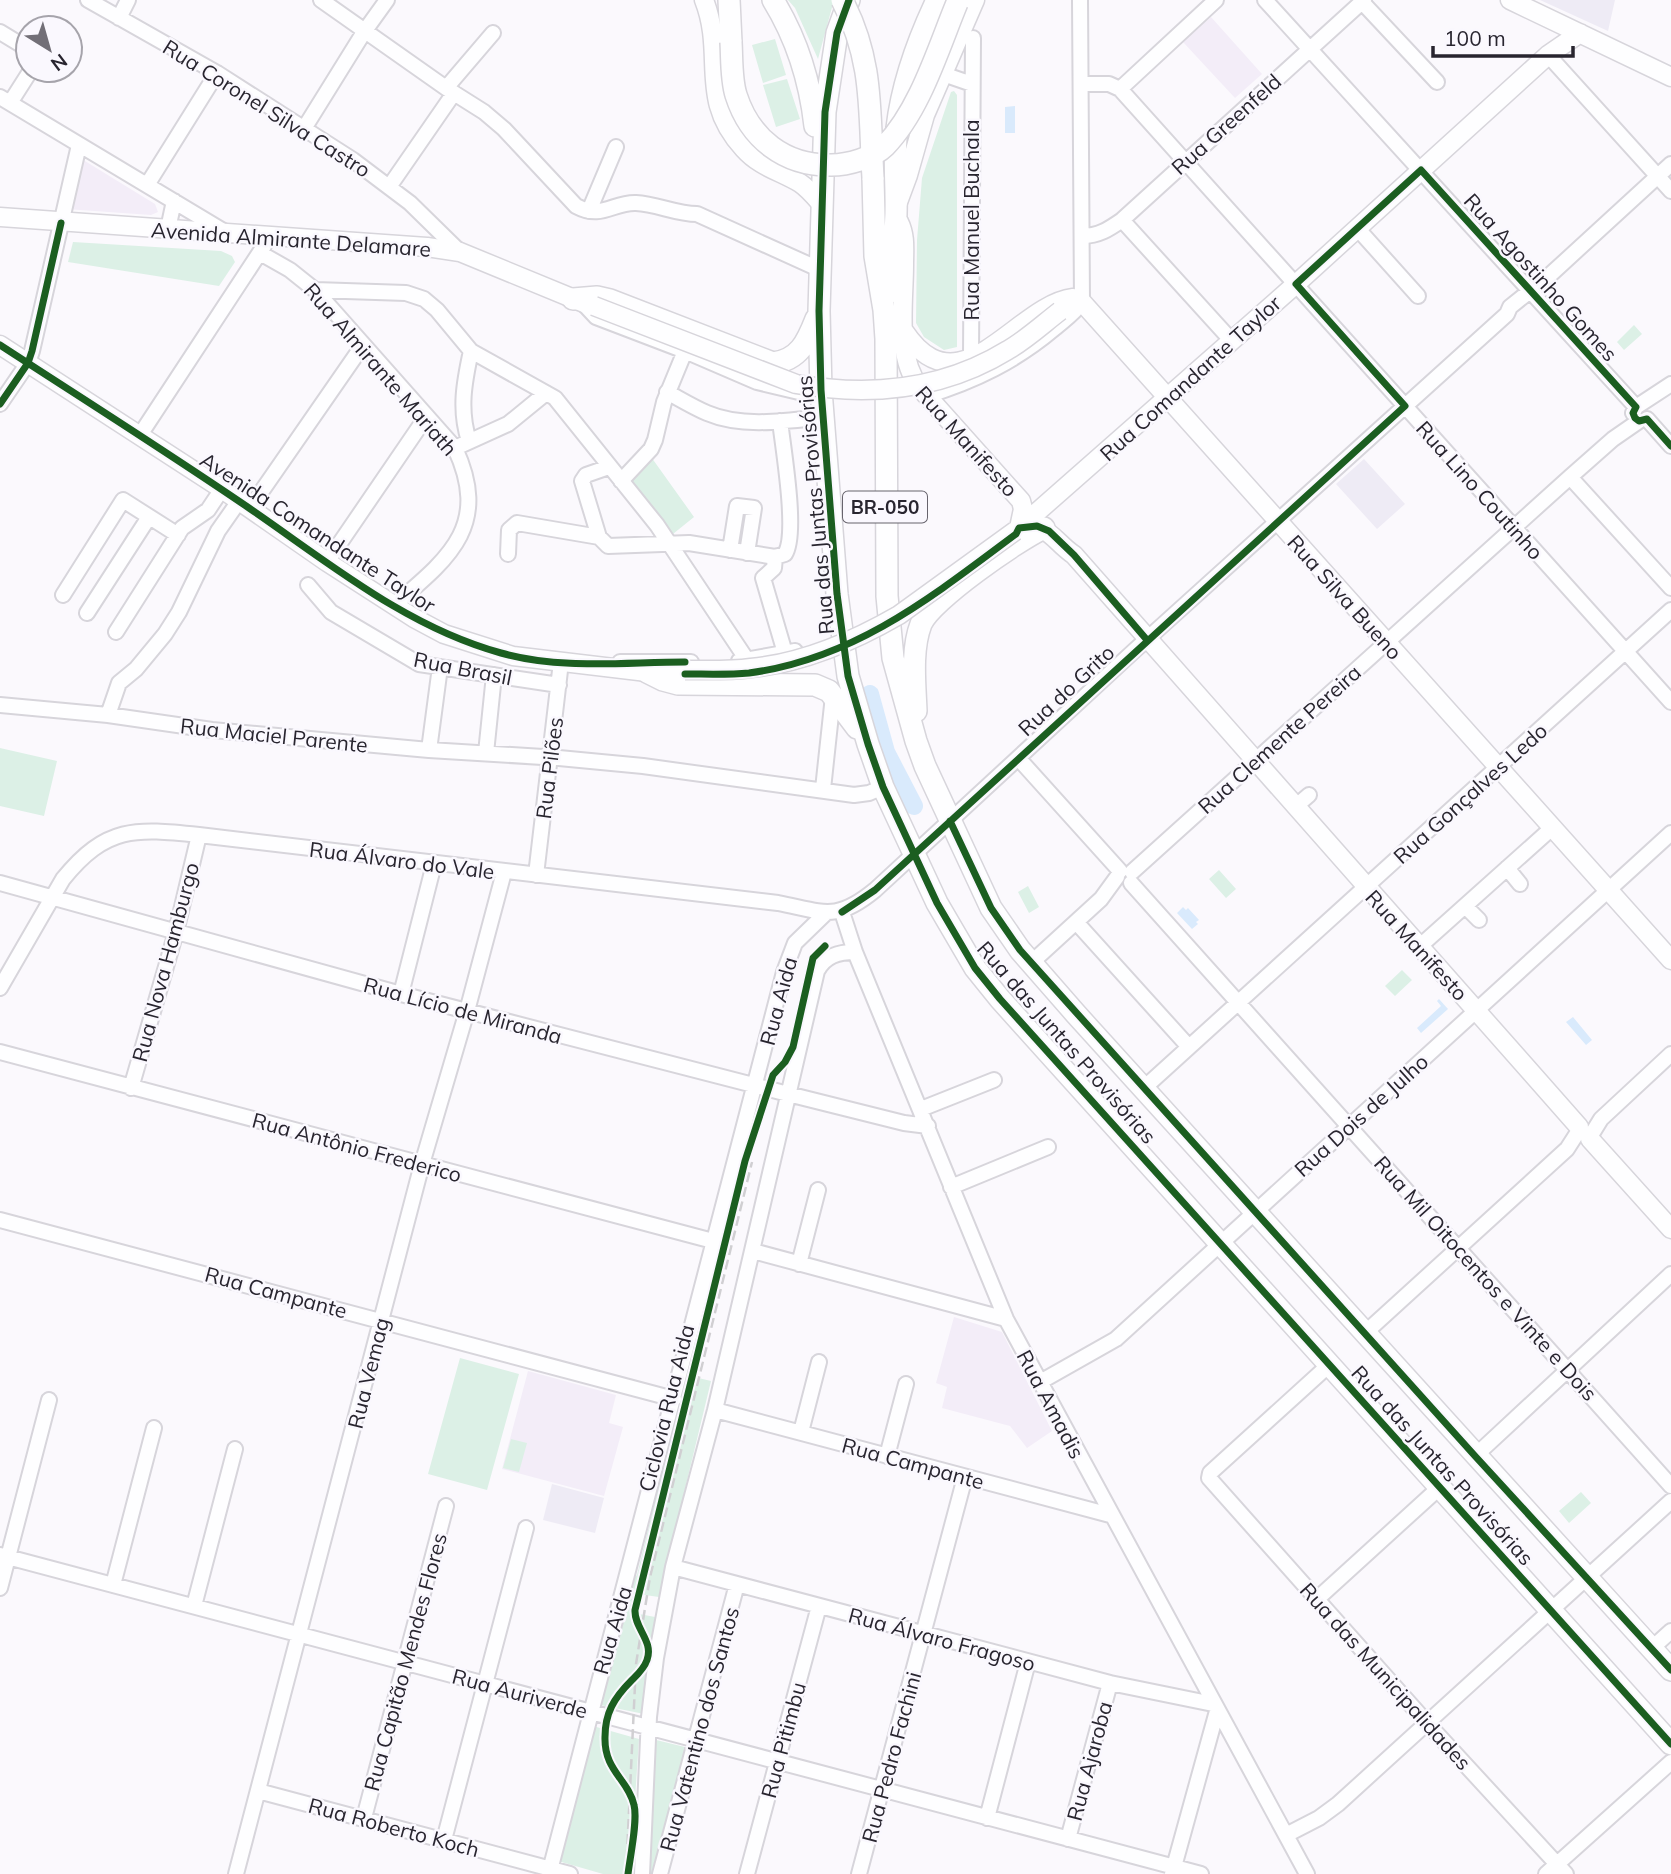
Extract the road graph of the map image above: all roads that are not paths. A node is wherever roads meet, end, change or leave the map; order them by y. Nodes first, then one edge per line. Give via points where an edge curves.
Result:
1 (88, 0) edge
2 (128, 0) edge
3 (321, 0) edge
4 (387, 0) edge
5 (705, 0) edge
6 (716, 0) edge
7 (729, 0) edge
8 (774, 0) edge
9 (842, 0) edge
10 (849, 0) edge
11 (1080, 0) edge
12 (1216, 0) edge
13 (1265, 0) edge
14 (1510, 0) edge
15 (957, 1) edge
16 (1363, 1) edge
17 (119, 18) junction
18 (364, 32) junction
19 (493, 33) dead end
20 (1580, 33) junction
21 (973, 38) dead end
22 (731, 40) junction
23 (1308, 50) junction
24 (1548, 55) junction
25 (217, 73) junction
26 (943, 74) junction
27 (1671, 77) edge
28 (1437, 82) dead end
29 (19, 84) edge
30 (972, 84) junction
31 (1081, 84) junction
32 (1120, 89) junction
33 (450, 91) junction
34 (5, 100) edge
35 (304, 127) junction
36 (79, 145) junction
37 (616, 147) dead end
38 (1185, 161) junction
39 (1671, 164) edge
40 (1420, 170) junction
41 (1658, 177) junction
42 (146, 185) junction
43 (389, 187) junction
44 (1671, 191) edge
45 (823, 196) junction
46 (173, 201) junction
47 (583, 208) junction
48 (896, 210) junction
49 (0, 217) edge
50 (1122, 220) junction
51 (61, 223) junction
52 (437, 228) junction
53 (1357, 228) junction
54 (168, 229) junction
55 (225, 232) junction
56 (269, 235) junction
57 (1082, 236) junction
58 (427, 247) junction
59 (260, 253) junction
60 (460, 253) junction
61 (821, 270) junction
62 (1296, 284) junction
63 (315, 290) junction
64 (1532, 293) junction
65 (1418, 296) dead end
66 (583, 302) junction
67 (1082, 302) junction
68 (884, 310) junction
69 (819, 311) junction
70 (904, 331) junction
71 (1231, 340) junction
72 (0, 345) edge
73 (363, 345) junction
74 (471, 351) junction
75 (685, 351) junction
76 (971, 357) junction
77 (28, 363) junction
78 (821, 386) junction
79 (1671, 386) edge
80 (667, 392) junction
81 (546, 393) junction
82 (926, 396) junction
83 (1167, 399) junction
84 (0, 404) edge
85 (1405, 406) junction
86 (1641, 413) junction
87 (426, 417) junction
88 (823, 417) junction
89 (780, 421) junction
90 (140, 435) junction
91 (469, 441) junction
92 (1671, 446) edge
93 (455, 448) junction
94 (609, 467) junction
95 (1570, 477) junction
96 (621, 481) junction
97 (222, 489) junction
98 (1064, 491) junction
99 (244, 505) junction
100 (149, 517) junction
101 (1278, 522) junction
102 (1514, 527) junction
103 (1044, 528) junction
104 (1017, 529) junction
105 (178, 535) junction
106 (601, 540) junction
107 (672, 545) junction
108 (730, 550) junction
109 (747, 552) junction
110 (508, 554) dead end
111 (1074, 555) junction
112 (775, 557) junction
113 (327, 562) junction
114 (308, 585) dead end
115 (1671, 588) edge
116 (63, 595) dead end
117 (394, 605) junction
118 (1671, 610) edge
119 (88, 613) dead end
120 (116, 632) dead end
121 (1147, 640) junction
122 (1385, 643) junction
123 (1626, 652) junction
124 (785, 653) junction
125 (747, 660) junction
126 (561, 662) junction
127 (594, 666) junction
128 (440, 667) junction
129 (685, 670) joint
130 (647, 672) junction
131 (494, 675) junction
132 (848, 676) junction
133 (559, 685) junction
134 (834, 696) junction
135 (1671, 702) edge
136 (0, 705) edge
137 (108, 715) junction
138 (916, 741) junction
139 (868, 744) junction
140 (429, 750) junction
141 (486, 753) junction
142 (550, 757) junction
143 (1018, 759) junction
144 (1255, 762) junction
145 (1498, 768) junction
146 (883, 787) junction
147 (823, 789) junction
148 (1309, 795) dead end
149 (1295, 807) junction
150 (946, 825) junction
151 (1552, 828) junction
152 (1671, 833) edge
153 (199, 835) junction
154 (920, 849) junction
155 (434, 864) junction
156 (1507, 869) junction
157 (504, 872) junction
158 (536, 875) junction
159 (1125, 878) junction
160 (0, 883) edge
161 (1520, 884) dead end
162 (1366, 887) junction
163 (1608, 890) junction
164 (52, 897) junction
165 (778, 903) junction
166 (1465, 906) junction
167 (827, 912) junction
168 (842, 912) junction
169 (1479, 920) dead end
170 (1076, 922) junction
171 (176, 932) junction
172 (795, 943) junction
173 (1419, 947) junction
174 (855, 952) junction
175 (1671, 960) edge
176 (1031, 963) junction
177 (0, 988) edge
178 (401, 994) junction
179 (1238, 1003) junction
180 (467, 1011) junction
181 (1476, 1011) junction
182 (1189, 1047) junction
183 (0, 1052) edge
184 (1671, 1054) edge
185 (994, 1080) dead end
186 (756, 1086) junction
187 (131, 1088) junction
188 (1144, 1088) junction
189 (788, 1094) junction
190 (920, 1109) junction
191 (928, 1126) junction
192 (1349, 1126) junction
193 (1585, 1133) junction
194 (1048, 1147) dead end
195 (422, 1164) junction
196 (951, 1187) junction
197 (818, 1190) dead end
198 (1251, 1215) junction
199 (0, 1220) edge
200 (1671, 1229) edge
201 (1224, 1239) junction
202 (713, 1241) junction
203 (1460, 1247) junction
204 (753, 1251) junction
205 (799, 1264) junction
206 (1671, 1274) edge
207 (1006, 1319) junction
208 (381, 1320) junction
209 (1364, 1333) junction
210 (819, 1362) dead end
211 (1329, 1365) junction
212 (1568, 1370) junction
213 (1040, 1381) junction
214 (906, 1384) dead end
215 (674, 1399) junction
216 (48, 1401) dead end
217 (715, 1410) junction
218 (154, 1428) dead end
219 (801, 1433) junction
220 (235, 1449) dead end
221 (887, 1456) junction
222 (1475, 1456) junction
223 (965, 1477) junction
224 (1671, 1486) edge
225 (1439, 1488) junction
226 (1671, 1501) edge
227 (446, 1506) dead end
228 (1110, 1515) junction
229 (526, 1528) dead end
230 (4, 1556) edge
231 (673, 1567) junction
232 (1584, 1581) junction
233 (737, 1584) junction
234 (114, 1585) junction
235 (0, 1588) edge
236 (1317, 1599) junction
237 (194, 1606) junction
238 (819, 1606) junction
239 (1555, 1607) junction
240 (1671, 1630) edge
241 (923, 1633) junction
242 (299, 1634) junction
243 (1651, 1649) junction
244 (1028, 1662) junction
245 (405, 1663) junction
246 (1671, 1670) edge
247 (486, 1684) junction
248 (1110, 1684) junction
249 (1215, 1707) junction
250 (590, 1711) junction
251 (1427, 1723) junction
252 (648, 1726) junction
253 (1228, 1731) junction
254 (1212, 1732) junction
255 (697, 1739) junction
256 (1671, 1744) edge
257 (777, 1760) junction
258 (1671, 1762) edge
259 (881, 1789) junction
260 (258, 1791) junction
261 (364, 1818) junction
262 (987, 1818) junction
263 (1286, 1835) junction
264 (1068, 1839) junction
265 (444, 1840) junction
266 (1173, 1870) edge
267 (1556, 1871) edge
268 (550, 1872) edge
269 (236, 1874) edge
270 (570, 1874) edge
271 (642, 1874) edge
272 (660, 1874) edge
273 (747, 1874) edge
274 (859, 1874) edge
275 (1202, 1874) edge
276 (1307, 1874) edge

1 - 17 street, Rua Coronel Silva Castro
2 - 17 street
3 - 18 street
4 - 18 street
5 - 45 main road via 713,35 715,95 731,133 752,158
6 - 22 highway
7 - 22 highway
8 - 45 highway, BR-050 via 804,65
9 - 68 highway, Rua das Juntas Provisórias / BR-050, bridge via 866,66 875,257
10 - 45 highway via 830,72
11 - 31 street
12 - 32 street
13 - 23 street, Rua Agostinho Gomes
14 - 20 main road
15 - 22 highway, bridge via 903,125 883,148 840,165 813,165 788,158 765,144 736,94
15 - 26 main road, Rua das Juntas Provisórias
15 - 48 highway via 922,30 902,100 894,157
16 - 23 street, Rua Greenfeld
16 - 28 street
17 - 25 street, Rua Coronel Silva Castro
18 - 33 street
18 - 35 street
19 - 33 street
20 - 24 main road, Rua Comandante Taylor
20 - 27 main road
21 - 30 street, Rua Manuel Buchala
23 - 38 street, Rua Greenfeld
23 - 40 street, Rua Agostinho Gomes
24 - 40 main road, Rua Comandante Taylor
24 - 41 street
25 - 35 street, Rua Coronel Silva Castro
25 - 42 street
26 - 30 street
26 - 48 main road, Rua das Juntas Provisórias via 925,114
29 - 34 street
30 - 76 street, Rua Manuel Buchala
31 - 32 street via 1109,84
31 - 57 street
32 - 38 street, Rua Lino Coutinho
33 - 43 street
33 - 47 street via 504,129
34 - 36 street
35 - 43 street, Rua Coronel Silva Castro
36 - 42 street
36 - 51 street
37 - 47 street
38 - 50 street, Rua Greenfeld
38 - 62 street, Rua Lino Coutinho
39 - 41 street, Rua do Grito
40 - 53 main road, Rua Comandante Taylor
40 - 64 street, Rua Agostinho Gomes
41 - 44 street
41 - 64 street, Rua do Grito
42 - 46 street
43 - 52 street, Rua Coronel Silva Castro
45 - 61 highway, Rua das Juntas Provisórias / BR-050
46 - 54 street
46 - 55 street
47 - 61 street via 632,203 697,214
48 - 68 highway, Rua das Juntas Provisórias
48 - 70 main road, Rua Manifesto via 905,242
49 - 51 main road, Avenida Almirante Delamare
50 - 57 street, Rua Greenfeld via 1105,232
50 - 71 street
51 - 54 main road, Avenida Almirante Delamare
51 - 77 street
52 - 58 street
52 - 60 street, Rua Coronel Silva Castro
53 - 62 main road, Rua Comandante Taylor
53 - 65 street
54 - 55 main road, Avenida Almirante Delamare
55 - 56 main road, Avenida Almirante Delamare
56 - 58 main road, Avenida Almirante Delamare
56 - 59 street
57 - 67 street
58 - 60 main road, Avenida Almirante Delamare
59 - 63 street, Rua Almirante Mariath
59 - 90 street
60 - 66 main road, Avenida Almirante Delamare
61 - 69 highway, Rua das Juntas Provisórias / BR-050
62 - 71 main road, Rua Comandante Taylor
62 - 85 street, Rua Lino Coutinho
63 - 73 street, Rua Almirante Mariath
63 - 74 street via 415,295 437,310
64 - 85 street, Rua do Grito via 1510,307
64 - 86 street, Rua Agostinho Gomes
66 - 67 main road, bridge via 796,384 871,391 913,387 957,375 1008,350 1060,311
66 - 69 highway via 597,297 610,300 773,363 802,349
66 - 75 street, Avenida Almirante Delamare via 596,317
67 - 76 main road via 1073,298 1052,304 996,345
67 - 82 street via 1006,364
67 - 83 main road, Rua Silva Bueno
68 - 138 highway, Rua das Juntas Provisórias / BR-050 via 887,596 893,658
69 - 78 highway, Rua das Juntas Provisórias / BR-050
70 - 76 main road via 916,347 937,360
70 - 82 main road, Rua Manifesto via 908,369
71 - 83 main road, Rua Comandante Taylor
72 - 77 main road, Avenida Comandante Taylor
73 - 87 street, Rua Almirante Mariath
73 - 99 street
74 - 81 street
74 - 91 street via 462,402
75 - 78 street, Avenida Almirante Delamare via 783,389 802,393
75 - 80 street
77 - 84 street
77 - 90 main road, Avenida Comandante Taylor
78 - 88 highway, Rua das Juntas Provisórias / BR-050
79 - 86 street, Rua Clemente Pereira
80 - 89 street via 709,414
80 - 96 street via 651,449
81 - 91 street via 508,424
81 - 94 street via 555,398
82 - 104 main road, Rua Manifesto via 1021,501
83 - 98 main road, Rua Comandante Taylor
83 - 101 main road, Rua Silva Bueno
85 - 101 street, Rua do Grito
85 - 102 street, Rua Lino Coutinho
86 - 92 street, Rua Agostinho Gomes
86 - 95 street, Rua Clemente Pereira
87 - 93 street, Rua Almirante Mariath
87 - 113 street
88 - 89 street
88 - 132 highway, Rua das Juntas Provisórias / BR-050
89 - 112 street via 790,540 785,554
90 - 97 main road, Avenida Comandante Taylor
91 - 93 street
93 - 117 street, Rua Almirante Mariath via 467,484 463,533 449,554
94 - 96 street
94 - 106 street via 582,481
95 - 102 street, Rua Clemente Pereira
95 - 115 street
96 - 107 street
97 - 99 main road, Avenida Comandante Taylor
97 - 105 street via 208,510
98 - 104 main road, Rua Comandante Taylor
98 - 111 main road via 1052,519
99 - 113 main road, Avenida Comandante Taylor
99 - 137 street via 218,531 165,635 119,683
100 - 105 street
100 - 116 street via 124,500
100 - 119 street
101 - 121 street, Rua do Grito
101 - 122 main road, Rua Silva Bueno
102 - 122 street, Rua Clemente Pereira
102 - 123 street, Rua Lino Coutinho
103 - 104 main road, Rua Manifesto
103 - 111 main road
103 - 138 highway via 1012,545 925,618 915,668
104 - 129 main road, Rua Comandante Taylor, bridge via 899,615 826,650 750,669
105 - 120 street
106 - 107 street via 608,546
106 - 110 street via 517,523 509,530
107 - 108 street
107 - 125 street
108 - 109 street
108 - 109 street via 737,506 754,508
109 - 112 street
111 - 121 main road
112 - 124 street via 774,568 763,578
113 - 117 main road, Avenida Comandante Taylor
114 - 128 street, Rua Brasil via 348,624 408,659
117 - 126 main road, Avenida Comandante Taylor via 444,634 480,647
118 - 123 street, Rua Gonçalves Ledo
121 - 143 street, Rua do Grito
121 - 144 main road, Rua Manifesto
122 - 144 street, Rua Clemente Pereira
122 - 145 main road, Rua Silva Bueno
123 - 135 street, Rua Lino Coutinho
123 - 145 street, Rua Gonçalves Ledo
124 - 125 street
124 - 132 street via 819,646
125 - 127 street
126 - 127 main road, Avenida Comandante Taylor
126 - 133 street, Rua Pilões
127 - 130 main road, Avenida Comandante Taylor
128 - 131 street, Rua Brasil
128 - 140 street
129 - 130 main road, Avenida Comandante Taylor
130 - 134 highway via 678,684 815,685
131 - 133 street, Rua Brasil
131 - 141 street
132 - 139 highway, Rua das Juntas Provisórias / BR-050
133 - 142 street, Rua Pilões
134 - 139 highway
134 - 147 street
136 - 137 street, Rua Maciel Parente
137 - 140 street, Rua Maciel Parente via 212,730
138 - 150 highway, Rua das Juntas Provisórias / BR-050
139 - 146 highway, Rua das Juntas Provisórias / BR-050
140 - 141 street, Rua Maciel Parente
141 - 142 street, Rua Maciel Parente
142 - 147 street, Rua Maciel Parente
142 - 158 street, Rua Pilões
143 - 150 street, Rua do Grito
143 - 159 street, Rua Mil Oitocentos e Vinte e Dois
144 - 149 main road, Rua Manifesto
144 - 159 street, Rua Clemente Pereira
145 - 151 main road, Rua Silva Bueno
145 - 162 street, Rua Gonçalves Ledo
146 - 147 street, Rua Maciel Parente via 862,795
146 - 154 highway, Rua das Juntas Provisórias / BR-050
148 - 149 street
149 - 162 main road, Rua Manifesto
150 - 154 street, Rua do Grito
150 - 176 highway, Rua das Juntas Provisórias / BR-050 via 991,908
151 - 156 street
151 - 163 main road, Rua Silva Bueno
152 - 163 street, Rua Dois de Julho
153 - 155 street, Rua Álvaro do Vale
153 - 164 street, Rua Álvaro do Vale via 130,833 103,842 73,866
153 - 171 street, Rua Nova Hamburgo
154 - 168 street, Rua do Grito via 867,897
154 - 201 highway, Rua das Juntas Provisórias / BR-050 via 937,904 975,968
155 - 157 street, Rua Álvaro do Vale
155 - 178 street
156 - 161 street
156 - 166 street
157 - 158 street, Rua Álvaro do Vale
157 - 180 street, Rua Vemag
158 - 165 street, Rua Álvaro do Vale
159 - 170 street, Rua Clemente Pereira
159 - 179 street, Rua Mil Oitocentos e Vinte e Dois
160 - 164 street, Rua Lício de Miranda
162 - 173 main road, Rua Manifesto
162 - 179 street, Rua Gonçalves Ledo
163 - 175 main road, Rua Silva Bueno
163 - 181 street, Rua Dois de Julho
164 - 171 street, Rua Lício de Miranda
164 - 177 street, Rua Álvaro do Vale
165 - 167 street, Rua Álvaro do Vale
165 - 172 street via 797,919
166 - 169 street
166 - 173 street
167 - 168 street, Rua Álvaro do Vale
167 - 172 street, Rua Aida
168 - 174 street, Rua Amadis
170 - 176 street, Rua Clemente Pereira
170 - 182 street
171 - 178 street, Rua Lício de Miranda
171 - 187 street, Rua Nova Hamburgo
172 - 186 street, Rua Aida
173 - 181 main road, Rua Manifesto
174 - 189 street, Rua Aida via 824,960 817,971
174 - 190 street, Rua Amadis
176 - 188 highway, Rua das Juntas Provisórias / BR-050
178 - 180 street, Rua Lício de Miranda
179 - 182 street, Rua Gonçalves Ledo
179 - 192 street, Rua Mil Oitocentos e Vinte e Dois
180 - 186 street, Rua Lício de Miranda
180 - 195 street, Rua Vemag
181 - 192 street, Rua Dois de Julho
181 - 193 main road, Rua Manifesto
182 - 188 street, Rua Gonçalves Ledo
183 - 187 street, Rua Antônio Frederico
184 - 193 street
185 - 190 street
186 - 189 street, Rua Lício de Miranda
186 - 202 street, Rua Aida
187 - 195 street, Rua Antônio Frederico
188 - 198 highway, Rua das Juntas Provisórias / BR-050
189 - 191 street, Rua Lício de Miranda
189 - 204 street, Rua Aida
190 - 191 street, Rua Amadis
191 - 196 street, Rua Amadis
192 - 198 street, Rua Dois de Julho
192 - 203 street, Rua Mil Oitocentos e Vinte e Dois
193 - 200 main road, Rua Manifesto
193 - 203 street
194 - 196 street
195 - 202 street, Rua Antônio Frederico
195 - 208 street, Rua Vemag
196 - 207 street, Rua Amadis
197 - 205 street
198 - 201 street, Rua Dois de Julho
198 - 209 highway, Rua das Juntas Provisórias / BR-050
199 - 208 street, Rua Campante
201 - 211 highway, Rua das Juntas Provisórias / BR-050
201 - 213 street, Rua Dois de Julho via 1116,1339
202 - 215 street, Rua Aida
203 - 209 street
203 - 212 street, Rua Mil Oitocentos e Vinte e Dois
204 - 205 street
204 - 217 street, Rua Aida
205 - 207 street
206 - 212 street
207 - 213 street, Rua Amadis
208 - 215 street, Rua Campante
208 - 242 street, Rua Vemag
209 - 222 highway, Rua das Juntas Provisórias / BR-050
210 - 219 street
211 - 225 highway, Rua das Juntas Provisórias / BR-050
211 - 236 street, Rua das Municipalidades via 1208,1476
212 - 222 street
212 - 224 street, Rua Mil Oitocentos e Vinte e Dois
213 - 228 street, Rua Amadis
214 - 221 street
215 - 250 street, Rua Aida
216 - 230 street
217 - 219 street, Rua Campante
217 - 231 street, Rua Aida
218 - 234 street
219 - 221 street, Rua Campante
220 - 237 street
221 - 223 street, Rua Campante
222 - 232 highway, Rua das Juntas Provisórias / BR-050
223 - 228 street, Rua Campante
223 - 241 street, Rua Pedro Fachini
225 - 236 street
225 - 239 highway, Rua das Juntas Provisórias / BR-050
226 - 232 street
227 - 245 street, Rua Capitão Mendes Flores
228 - 249 street, Rua Amadis
229 - 247 street
230 - 234 street, Rua Auriverde
230 - 235 street
231 - 233 street, Rua Álvaro Fragoso
231 - 252 street, Rua Aida
232 - 239 street
232 - 243 highway, Rua das Juntas Provisórias / BR-050
233 - 238 street, Rua Álvaro Fragoso
233 - 255 street, Rua Vatentino dos Santos
234 - 237 street, Rua Auriverde
236 - 251 street, Rua das Municipalidades
237 - 242 street, Rua Auriverde
238 - 241 street, Rua Álvaro Fragoso
238 - 257 street, Rua Pitimbu
239 - 251 street
239 - 256 highway, Rua das Juntas Provisórias / BR-050
240 - 243 street
241 - 244 street, Rua Álvaro Fragoso
241 - 259 street, Rua Pedro Fachini
242 - 245 street, Rua Auriverde
242 - 260 street, Rua Vemag
243 - 246 highway, Rua das Juntas Provisórias / BR-050
244 - 248 street, Rua Álvaro Fragoso
244 - 262 street
245 - 247 street, Rua Auriverde
245 - 261 street, Rua Capitão Mendes Flores
247 - 250 street, Rua Auriverde
247 - 265 street
248 - 249 street, Rua Álvaro Fragoso
248 - 264 street, Rua Ajaroba
249 - 253 street, Rua Amadis
249 - 254 street
250 - 252 street, Rua Auriverde
250 - 268 street, Rua Aida
251 - 263 street via 1338,1804
251 - 267 street, Rua das Municipalidades
252 - 255 street, Rua Auriverde
252 - 271 street, Rua Aida
253 - 254 street
253 - 263 street, Rua Amadis
254 - 266 street
255 - 257 street, Rua Auriverde
255 - 272 street, Rua Vatentino dos Santos
257 - 259 street, Rua Auriverde
257 - 273 street, Rua Pitimbu
258 - 267 street
259 - 262 street, Rua Auriverde
259 - 274 street, Rua Pedro Fachini
260 - 261 street, Rua Roberto Koch
260 - 269 street, Rua Vemag
261 - 265 street, Rua Roberto Koch
262 - 264 street, Rua Auriverde
263 - 276 street, Rua Amadis
264 - 266 street, Rua Auriverde
265 - 268 street, Rua Roberto Koch
266 - 275 street, Rua Auriverde
268 - 270 street, Rua Roberto Koch

